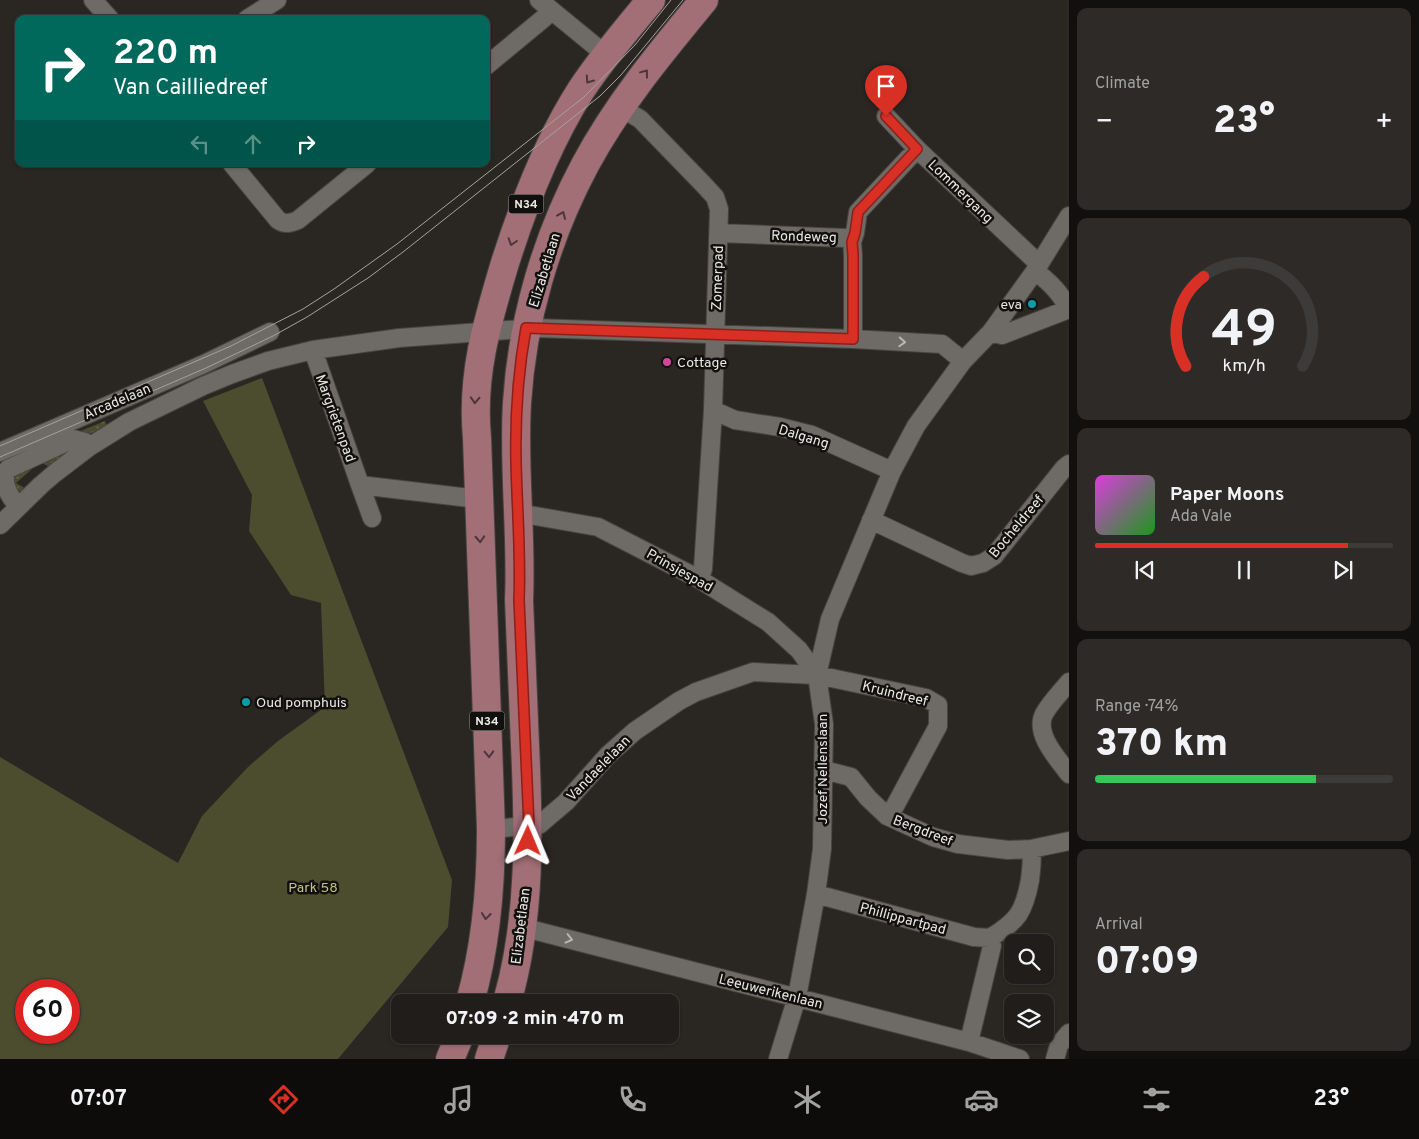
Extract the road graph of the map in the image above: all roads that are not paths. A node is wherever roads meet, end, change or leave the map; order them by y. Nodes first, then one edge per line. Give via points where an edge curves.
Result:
1 (93, 0) edge
2 (277, 0) edge
3 (651, 0) edge
4 (704, 0) edge
5 (545, 5) edge
6 (106, 15) edge
7 (253, 15) edge
8 (606, 55) junction
9 (490, 63) edge
10 (621, 108) junction
11 (886, 116) dead end
12 (917, 149) junction
13 (234, 167) edge
14 (363, 167) edge
15 (1069, 216) edge
16 (719, 233) junction
17 (852, 242) junction
18 (1037, 268) junction
19 (1069, 309) edge
20 (526, 328) junction
21 (270, 332) dead end
22 (485, 332) junction
23 (991, 332) junction
24 (715, 335) junction
25 (853, 339) junction
26 (232, 348) junction
27 (313, 350) junction
28 (963, 361) junction
29 (244, 370) junction
30 (713, 410) junction
31 (89, 447) junction
32 (0, 452) edge
33 (1069, 464) edge
34 (892, 471) junction
35 (360, 485) junction
36 (478, 499) junction
37 (19, 506) junction
38 (518, 513) junction
39 (372, 518) dead end
40 (872, 520) junction
41 (0, 525) edge
42 (699, 579) junction
43 (817, 675) junction
44 (1069, 682) edge
45 (824, 770) junction
46 (1069, 774) edge
47 (886, 816) junction
48 (529, 826) junction
49 (491, 829) junction
50 (1069, 841) edge
51 (1032, 849) junction
52 (816, 894) junction
53 (521, 928) junction
54 (990, 938) junction
55 (472, 994) edge
56 (509, 994) edge
57 (797, 997) junction
58 (1069, 1033) edge
59 (969, 1042) junction
60 (456, 1044) edge
61 (494, 1044) edge
62 (450, 1059) edge
63 (489, 1059) edge
64 (778, 1059) edge
65 (1020, 1059) edge
66 (1056, 1059) edge

1 - 6 street
2 - 7 street
3 - 8 main road, N34
10 -> 4 main road, Elizabetlaan / N34
5 - 8 street
5 - 9 street via 544,18
8 -> 22 main road, N34 via 572,107 540,167 511,245
10 - 16 street, Zomerpad via 640,119 715,197 719,209
20 -> 10 main road, Elizabetlaan / N34 via 544,262 569,198 585,165
11 - 12 street, Lommergang
12 - 17 street via 858,212
12 - 18 street, Lommergang
13 - 14 street via 278,220 290,224
15 - 18 street, Jozef Nellenslaan
16 - 17 street, Rondeweg via 845,238
16 - 24 street, Zomerpad
17 - 25 street, Rondeweg
18 - 19 street, Lommergang
18 - 23 street, Jozef Nellenslaan
19 - 23 street via 1002,336
20 - 22 street, Arcadelaan
20 - 24 street, Arcadelaan
20 - 38 main road, Elizabetlaan / N34 via 517,404
21 - 26 street, Arcadelaan
22 - 27 street, Arcadelaan via 399,338
22 -> 36 main road, N34 via 475,394
23 - 28 street, Jozef Nellenslaan
24 - 25 street, Arcadelaan
24 - 30 street, Zomerpad
25 -> 28 street, Arcadelaan via 942,344
26 - 29 street
26 - 32 street, Arcadelaan
27 - 29 street, Arcadelaan
27 - 35 street, Margrietenpad
28 - 34 street, Jozef Nellenslaan via 916,426
29 - 31 street, Arcadelaan via 160,406
30 - 34 street, Dalgang via 735,420 812,435
30 - 42 street, Zomerpad via 703,569
31 - 37 street, Arcadelaan
31 - 37 street, Arcadelaan via 86,442 73,439 8,469 5,483
33 - 40 street, Bocheldreef via 994,556 983,563 971,566 962,563
34 - 40 street, Jozef Nellenslaan
35 - 36 street
35 - 39 street, Margrietenpad
36 -> 49 main road, N34
37 - 41 street, Arcadelaan
38 - 42 street, Prinsjespad via 598,527
38 - 48 main road, Elizabetlaan / N34
40 - 43 street, Jozef Nellenslaan via 830,619
42 - 43 street, Prinsjespad via 768,622 799,650
43 - 45 street, Jozef Nellenslaan via 824,724
43 - 47 street, Kruindreef via 926,698 938,705 938,726 895,806
43 - 48 street, Vandaelelaan via 753,672 696,692 635,731 608,755 566,802 539,824
44 - 46 street via 1044,715 1042,724 1044,738
45 - 47 street, Bergdreef via 851,777
45 - 52 street, Jozef Nellenslaan via 822,849
47 - 51 street, Bergdreef via 933,837 958,844 1008,850
48 - 49 street, Vandaelelaan
48 - 53 main road, Elizabetlaan / N34
49 -> 55 main road, N34 via 491,868 481,960
50 - 51 street, Bergdreef
51 - 54 street via 1027,898 1022,910 1008,927
52 - 54 street, Phillippartpad via 974,937
52 - 57 street, Jozef Nellenslaan
53 - 56 main road, Elizabetlaan / N34
53 -> 57 street, Leeuwerikenlaan
54 - 59 street via 992,946
57 - 59 street, Leeuwerikenlaan
57 - 64 street, Jozef Nellenslaan
58 - 66 street via 1059,1045
59 - 65 street, Leeuwerikenlaan
60 - 62 main road
61 - 63 main road

